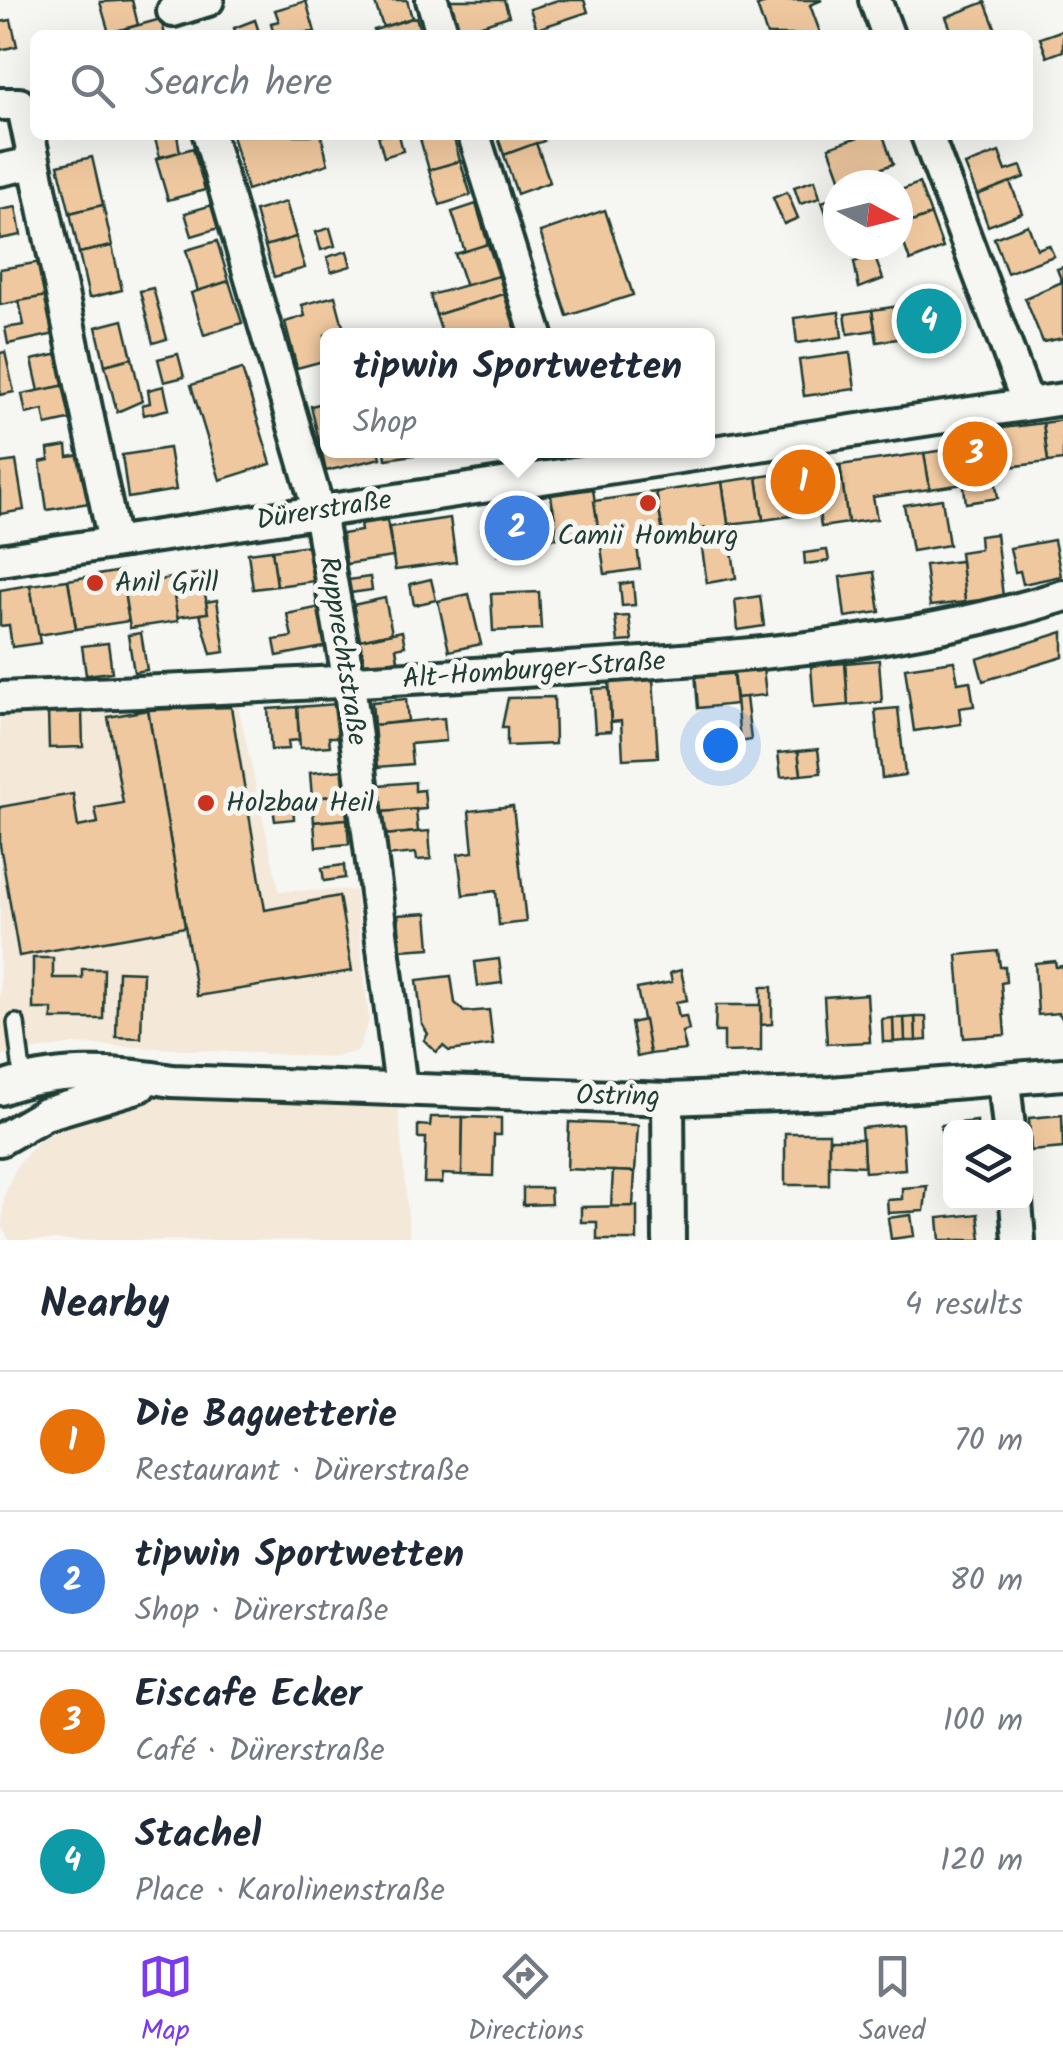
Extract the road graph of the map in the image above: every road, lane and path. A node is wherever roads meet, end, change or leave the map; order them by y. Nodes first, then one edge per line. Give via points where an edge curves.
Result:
1 (208, 0) edge
2 (432, 0) edge
3 (875, 0) edge
4 (174, 15) edge
5 (441, 30) edge
6 (886, 30) edge
7 (0, 104) edge
8 (210, 140) edge
9 (476, 140) edge
10 (929, 140) edge
11 (33, 163) junction
12 (0, 170) edge
13 (534, 328) edge
14 (1063, 399) edge
15 (1028, 404) junction
16 (715, 443) edge
17 (576, 461) edge
18 (319, 512) junction
19 (114, 542) junction
20 (0, 560) edge
21 (1063, 596) edge
22 (349, 684) junction
23 (0, 698) edge
24 (16, 1023) dead end
25 (1063, 1074) edge
26 (172, 1081) junction
27 (1004, 1081) junction
28 (12, 1085) edge
29 (401, 1088) junction
30 (668, 1099) junction
31 (1007, 1120) edge
32 (0, 1140) edge
33 (1017, 1210) edge
34 (668, 1240) edge
35 (1019, 1240) edge

1 - 4 street
2 - 5 street
3 - 6 street
7 - 11 street via 18,104 24,112
8 - 18 street, Rupprechtstraße
9 - 13 street
10 - 15 street
11 - 12 street
11 - 19 street
14 - 15 street, Dürerstraße
15 - 16 street, Dürerstraße
17 - 18 street, Dürerstraße
18 - 19 street, Dürerstraße
18 - 22 street, Rupprechtstraße
19 - 20 street, Dürerstraße
21 - 22 street, Alt-Homburger-Straße via 936,627 792,649
22 - 23 street, Alt-Homburger-Straße
22 - 29 street, Rupprechtstraße
24 - 28 lane
25 - 27 street, Ostring
26 - 28 street, Ostring via 95,1075
26 - 29 street, Ostring
26 - 32 street, Ostring via 124,1088 45,1114
27 - 30 street, Ostring
27 - 31 street
29 - 30 street, Ostring
30 - 34 street
33 - 35 street

